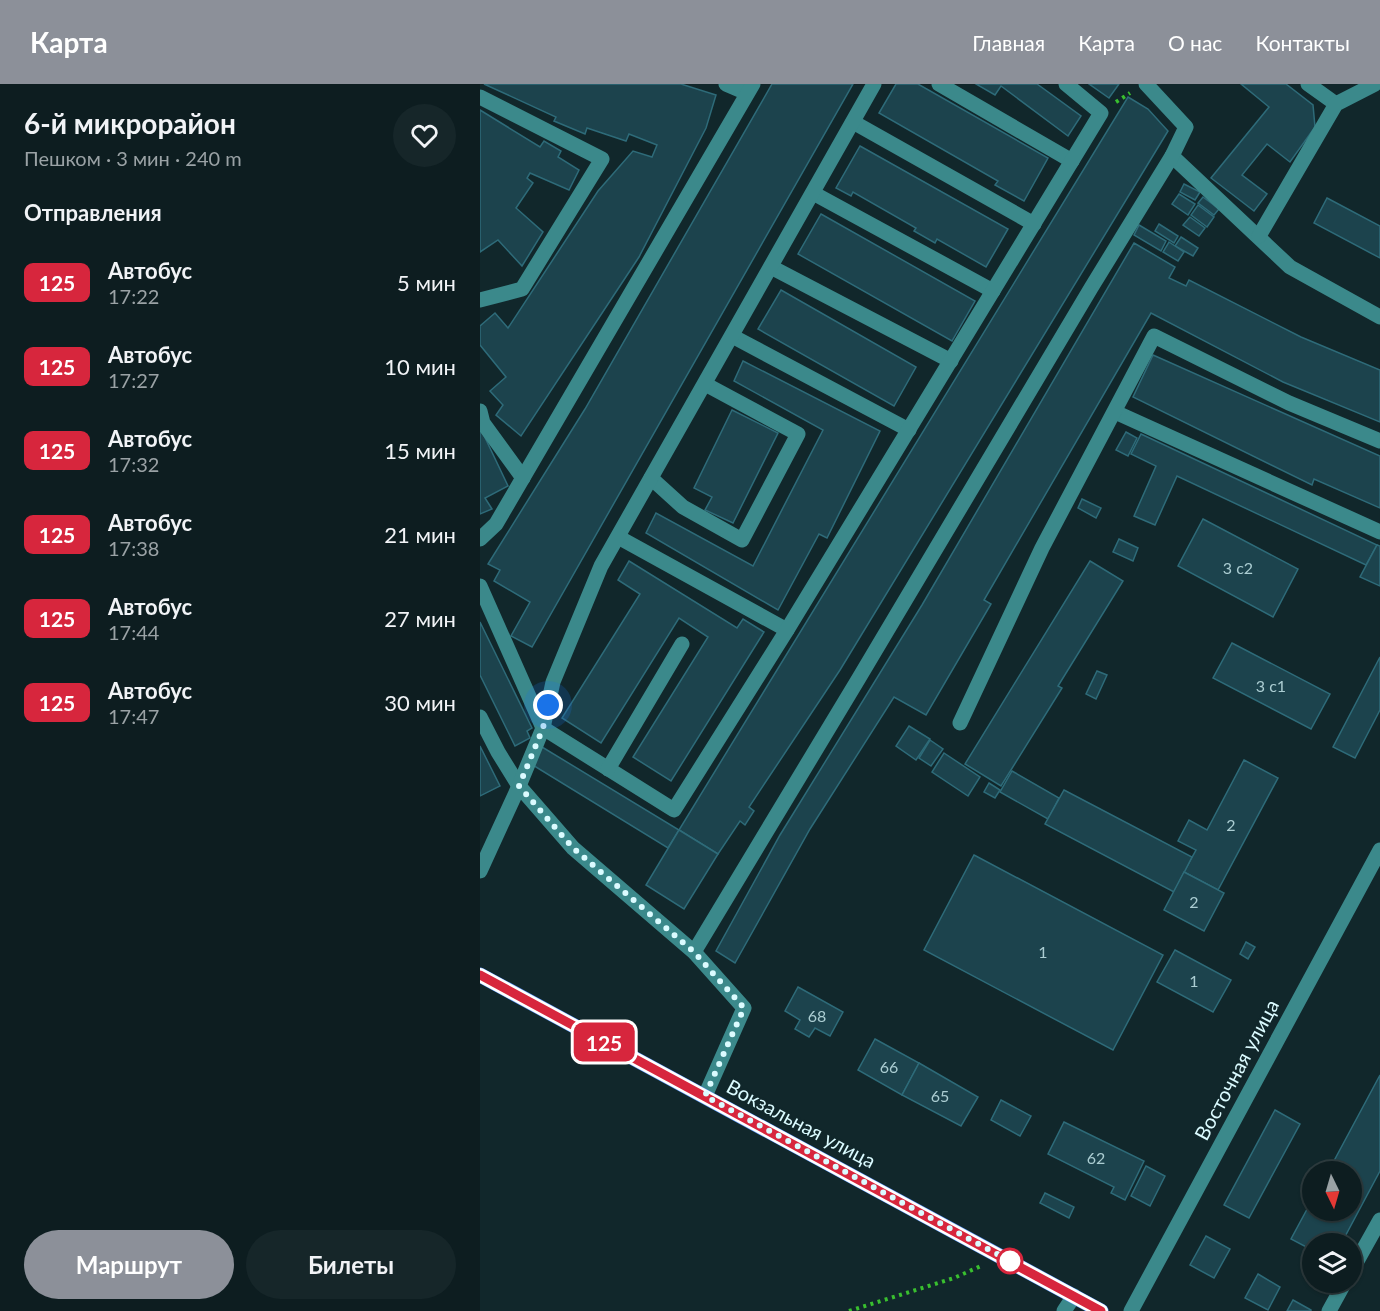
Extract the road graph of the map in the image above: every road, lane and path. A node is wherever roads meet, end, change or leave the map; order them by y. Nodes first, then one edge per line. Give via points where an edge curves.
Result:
1 (726, 84) edge
2 (874, 84) edge
3 (939, 84) edge
4 (1066, 84) edge
5 (1308, 84) edge
6 (1375, 84) edge
7 (1140, 87) edge
8 (750, 89) edge
9 (480, 97) edge
10 (1336, 104) junction
11 (1101, 113) junction
12 (853, 122) junction
13 (1172, 156) junction
14 (1072, 161) junction
15 (813, 193) junction
16 (1034, 224) junction
17 (1259, 236) junction
18 (771, 267) junction
19 (993, 291) junction
20 (480, 300) edge
21 (1380, 317) edge
22 (732, 336) junction
23 (951, 361) junction
24 (705, 384) junction
25 (480, 411) edge
26 (1115, 412) junction
27 (909, 430) junction
28 (1380, 441) edge
29 (523, 478) junction
30 (651, 478) junction
31 (1380, 532) edge
32 (618, 537) junction
33 (480, 538) edge
34 (480, 586) edge
35 (788, 630) junction
36 (682, 644) dead end
37 (480, 717) edge
38 (960, 723) dead end
39 (543, 728) junction
40 (608, 769) junction
41 (519, 786) junction
42 (1380, 850) edge
43 (480, 871) edge
44 (694, 952) junction
45 (480, 975) edge
46 (705, 1096) junction
47 (1380, 1220) edge
48 (993, 1252) junction
49 (1362, 1252) edge
50 (1339, 1293) edge
51 (1074, 1296) junction
52 (849, 1311) edge
53 (1064, 1311) edge
54 (1101, 1311) edge
55 (1131, 1311) edge
56 (1329, 1311) edge

1 - 8 street
2 - 12 street
3 - 14 street
4 - 11 street
5 - 10 street
6 - 10 street
7 - 11 path
7 - 13 street via 1186,127
8 - 29 street
9 - 20 street via 602,159 522,289
10 - 17 street
11 - 14 street
12 - 15 street
12 - 16 street
13 - 17 street
13 - 44 street
14 - 16 street
15 - 18 street
15 - 19 street
16 - 19 street
17 - 21 street via 1290,267
18 - 22 street
18 - 23 street
19 - 23 street
22 - 24 street
22 - 27 street
23 - 27 street
24 - 30 street
24 - 30 street via 798,434 742,540 683,507
25 - 29 street via 483,423
26 - 28 street via 1154,336 1289,403
26 - 31 street
26 - 38 street via 1042,548
27 - 35 street
29 - 33 street via 496,524
30 - 32 street
32 - 35 street
32 - 39 street via 601,566 553,682
34 - 39 street
35 - 40 street via 674,810
36 - 40 street
37 - 41 street
39 - 40 street
39 - 41 street
41 - 43 street
41 - 44 street via 573,848
42 - 55 street, Восточная улица
44 - 46 street via 744,1008
45 - 46 main road, Вокзальная улица
46 - 48 main road, Вокзальная улица
47 - 49 street
48 - 51 main road, Вокзальная улица
48 - 52 path via 983,1265 954,1278
50 - 56 street
51 - 53 street
51 - 54 main road, Вокзальная улица

